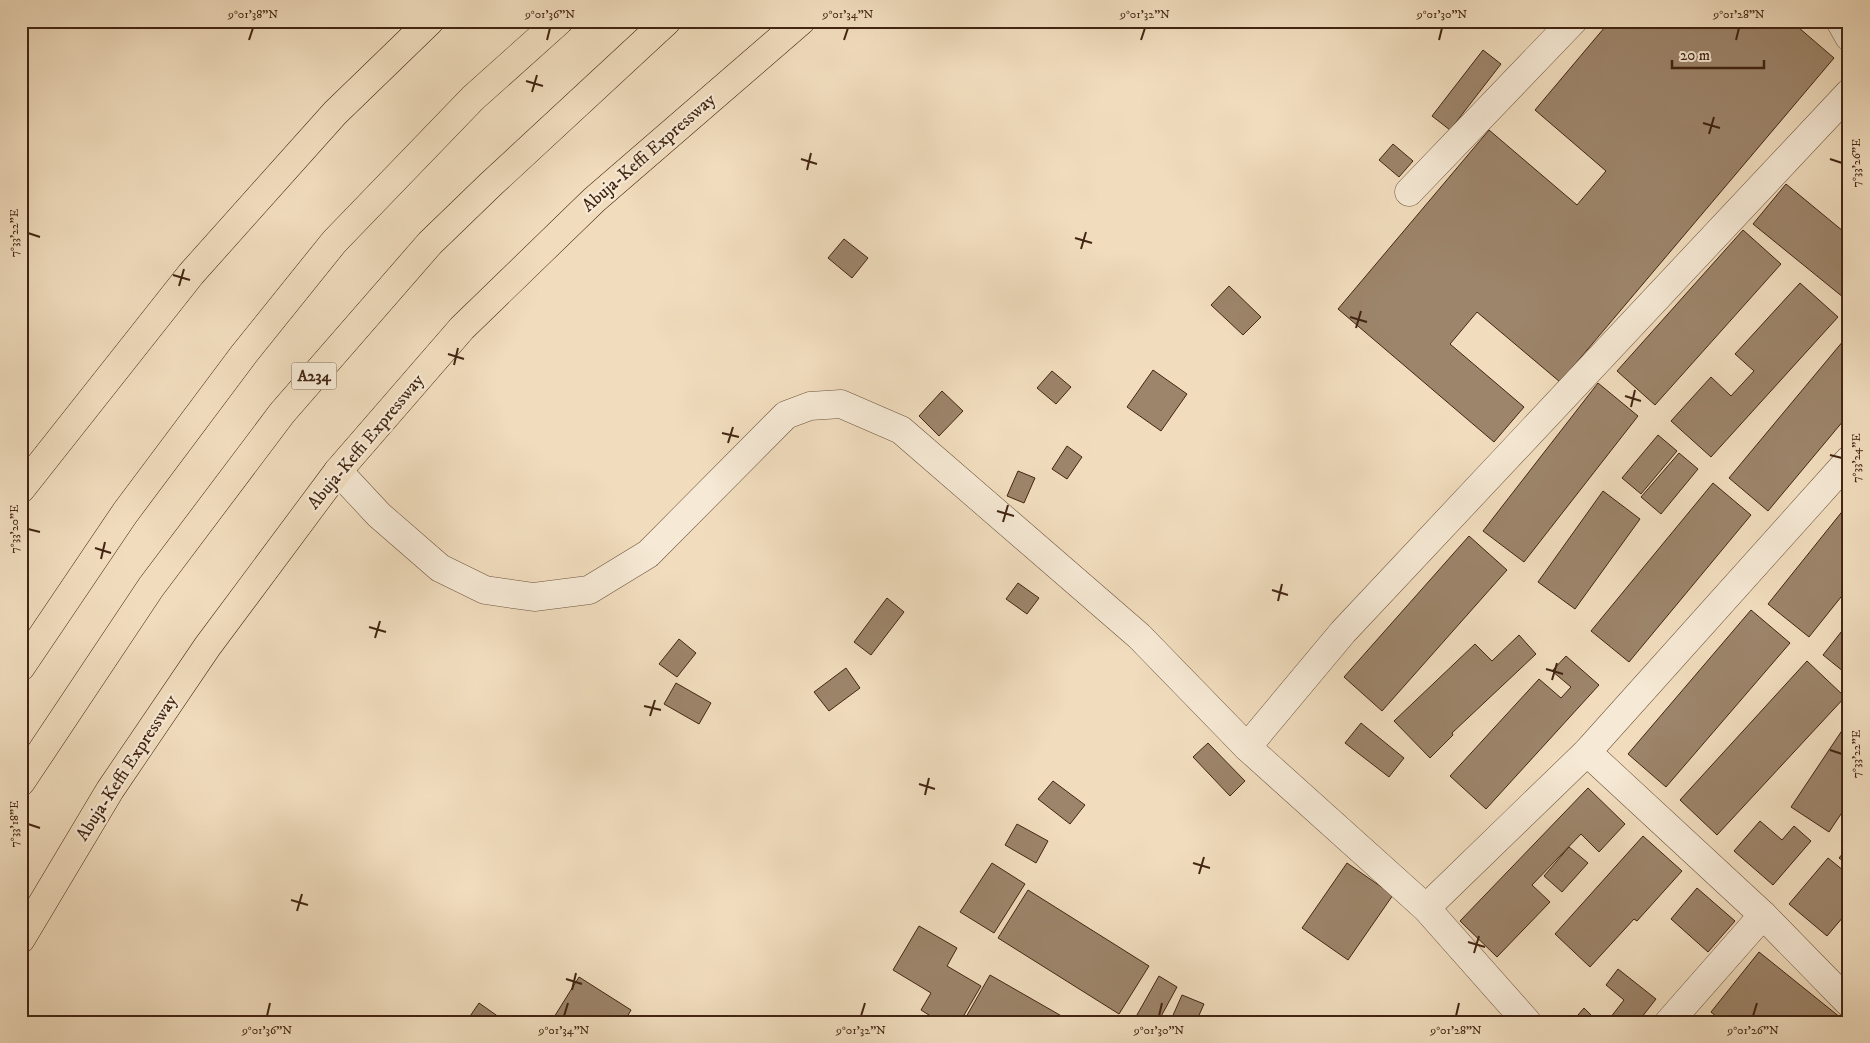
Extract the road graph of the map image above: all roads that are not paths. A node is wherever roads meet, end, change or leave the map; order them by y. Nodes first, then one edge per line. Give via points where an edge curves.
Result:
1 (430, 21) edge
2 (559, 21) edge
3 (667, 21) edge
4 (800, 21) edge
5 (1573, 21) edge
6 (1840, 21) edge
7 (1849, 37) edge
8 (1849, 93) edge
9 (1409, 192) dead end
10 (1849, 460) edge
11 (338, 471) junction
12 (21, 489) edge
13 (21, 668) edge
14 (1247, 747) junction
15 (1587, 752) junction
16 (21, 782) edge
17 (1426, 908) junction
18 (1763, 915) junction
19 (21, 939) edge
20 (1849, 1004) edge
21 (1527, 1022) edge
22 (1669, 1022) edge

1 - 12 highway via 335,113 191,274
2 - 13 highway via 473,98 334,242 244,354 131,506
3 - 16 highway, A234 via 430,243 282,413 151,587
4 - 11 highway, Abuja-Keffi Expressway via 594,200 469,321
5 - 9 street
6 - 7 street
8 - 14 street via 1343,632
10 - 15 street
11 - 14 street via 379,515 440,568 485,590 534,597 589,590 648,554 786,415 810,406 841,404 901,430 1139,636
11 - 19 highway, Abuja-Keffi Expressway via 206,647 110,790
14 - 17 street
15 - 17 street
15 - 18 street
17 - 21 street
18 - 20 street
18 - 22 street

